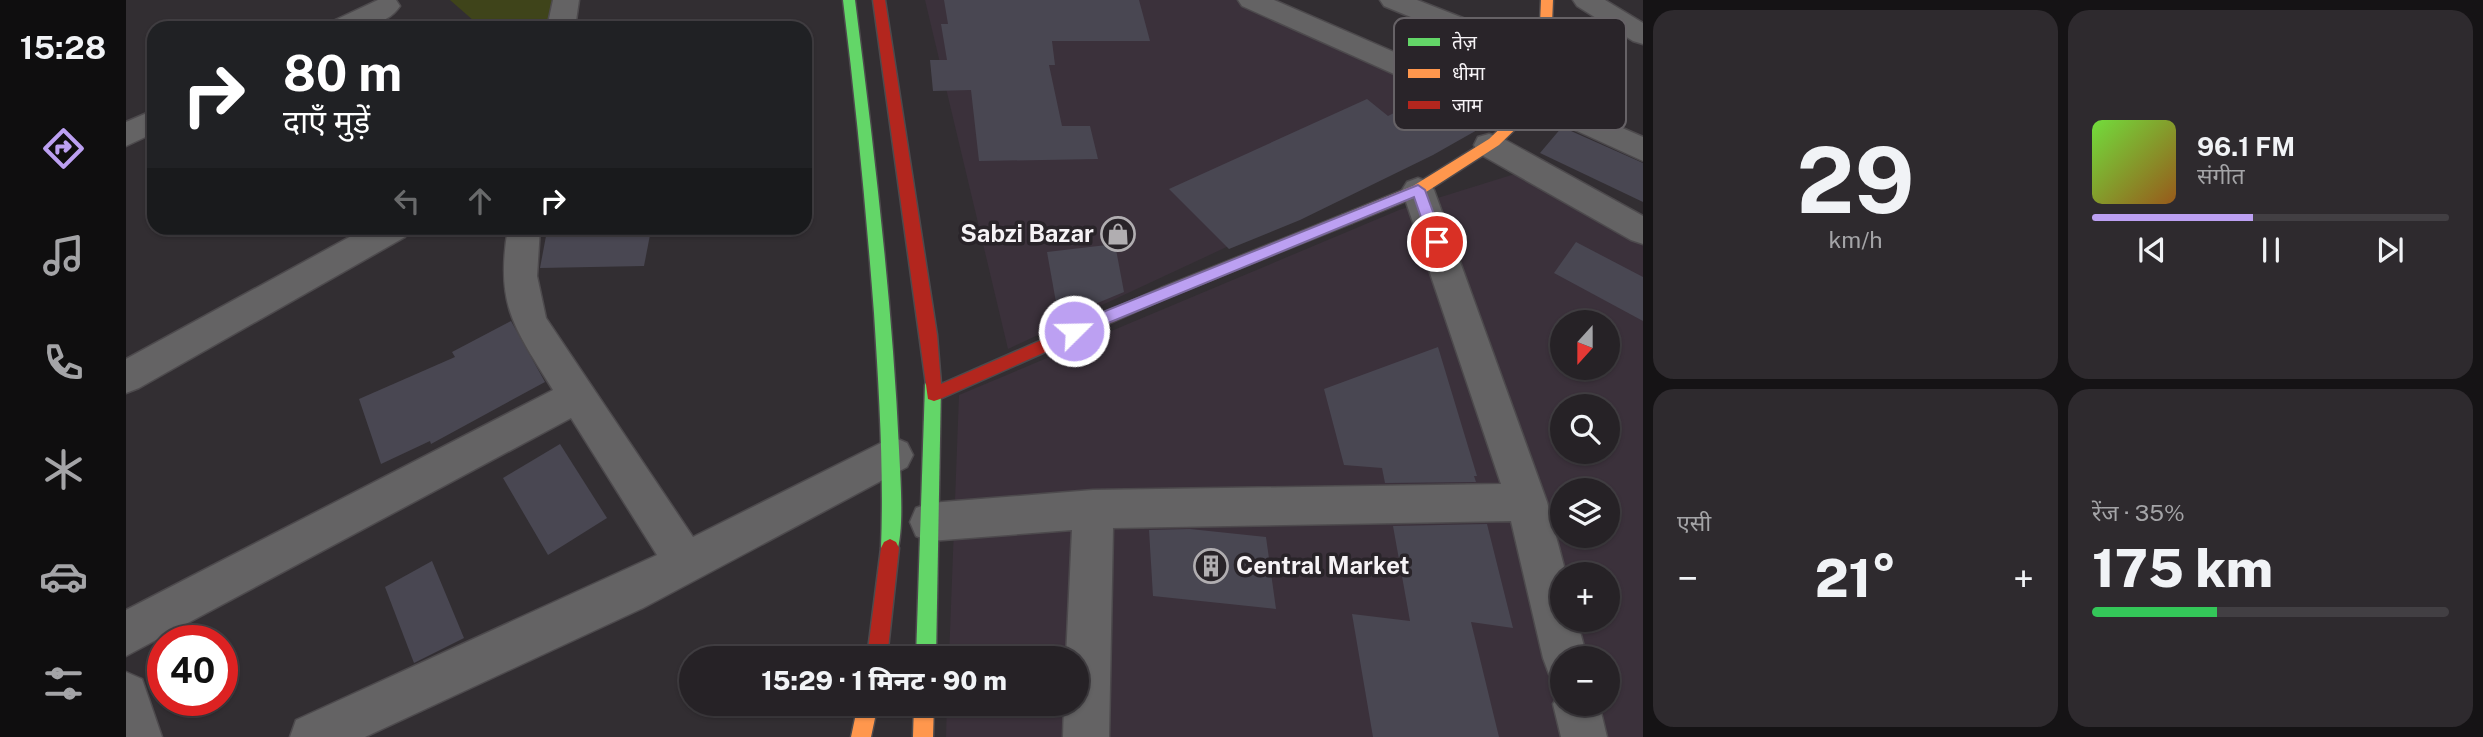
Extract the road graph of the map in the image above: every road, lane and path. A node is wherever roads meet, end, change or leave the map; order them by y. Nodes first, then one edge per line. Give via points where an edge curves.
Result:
1 (566, 0) edge
2 (849, 0) edge
3 (879, 0) edge
4 (1251, 0) edge
5 (1393, 0) edge
6 (1547, 0) edge
7 (1586, 0) edge
8 (387, 6) dead end
9 (1438, 18) edge
10 (1546, 18) edge
11 (1615, 18) edge
12 (356, 21) edge
13 (562, 21) edge
14 (1626, 25) edge
15 (1643, 35) edge
16 (1394, 61) edge
17 (126, 102) edge
18 (142, 126) edge
19 (1506, 130) edge
20 (1586, 130) edge
21 (1489, 145) junction
22 (1643, 150) edge
23 (1418, 190) junction
24 (1643, 231) edge
25 (380, 235) edge
26 (523, 235) edge
27 (126, 377) edge
28 (934, 394) junction
29 (577, 397) junction
30 (892, 455) junction
31 (1527, 502) junction
32 (1093, 509) junction
33 (930, 522) junction
34 (685, 561) junction
35 (126, 634) edge
36 (879, 646) edge
37 (926, 646) edge
38 (1562, 646) edge
39 (126, 695) edge
40 (865, 716) edge
41 (924, 716) edge
42 (1579, 716) edge
43 (139, 737) edge
44 (313, 737) edge
45 (861, 737) edge
46 (923, 737) edge
47 (1086, 737) edge
48 (1584, 737) edge

1 - 13 street
2 - 30 street
3 - 28 street
4 - 16 street
5 - 9 street
6 - 10 street
7 - 11 street
8 - 12 street
14 - 15 street
17 - 18 street
19 - 21 street
20 - 22 street
21 - 23 street
21 - 24 street
23 - 28 street via 1166,292
23 - 31 street
25 - 27 street
26 - 29 street via 523,302 530,323
28 - 33 street
29 - 34 street
29 - 35 street
30 - 34 street
30 - 36 street via 891,576
31 - 32 street
31 - 38 street
32 - 33 street
32 - 47 street
33 - 37 street
34 - 44 street via 628,593
39 - 43 street
40 - 45 street
41 - 46 street
42 - 48 street

